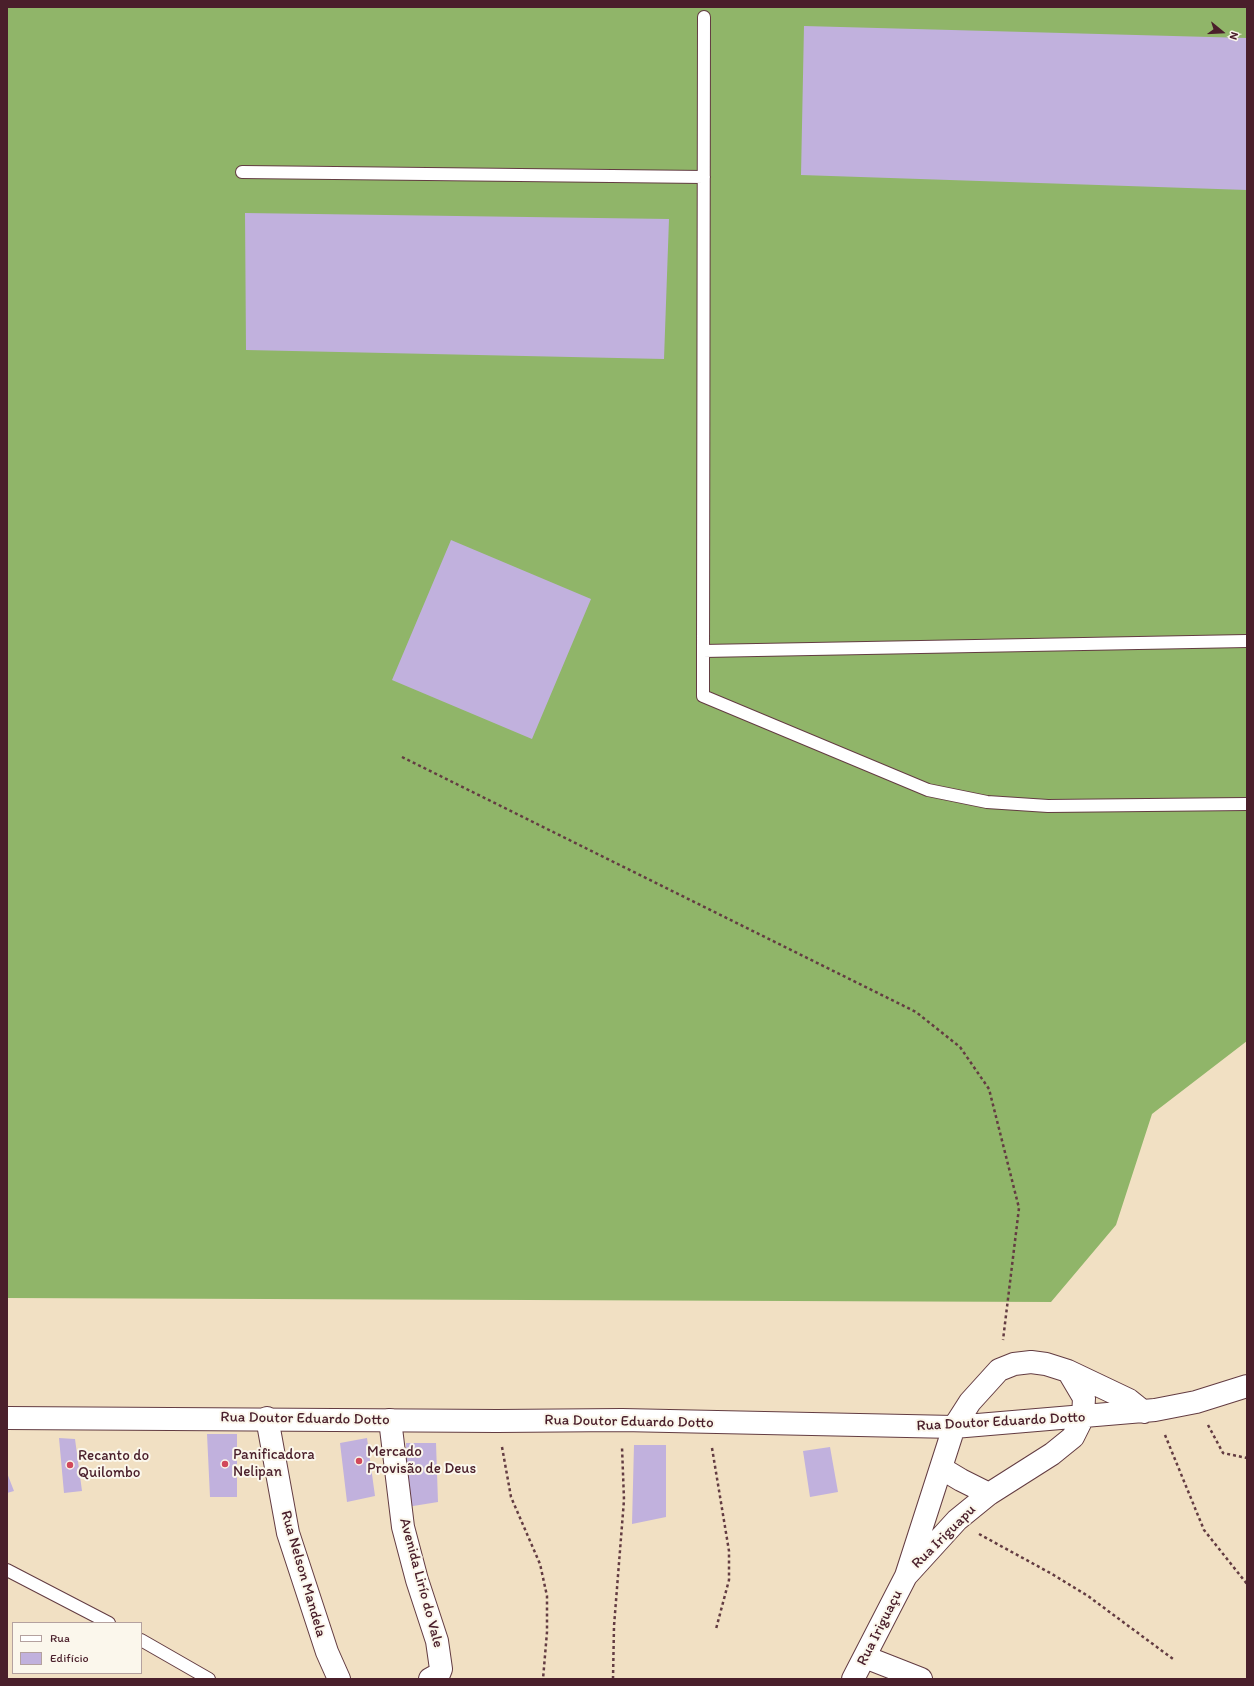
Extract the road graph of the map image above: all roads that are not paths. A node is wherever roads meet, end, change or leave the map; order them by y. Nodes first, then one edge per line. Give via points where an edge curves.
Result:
1 (704, 17) dead end
2 (242, 172) dead end
3 (704, 177) junction
4 (1247, 641) edge
5 (703, 651) junction
6 (1247, 804) edge
7 (1068, 1371) junction
8 (1247, 1386) edge
9 (1150, 1411) junction
10 (1083, 1417) junction
11 (7, 1418) edge
12 (267, 1418) junction
13 (390, 1420) junction
14 (954, 1427) junction
15 (941, 1468) junction
16 (989, 1494) junction
17 (7, 1570) edge
18 (906, 1576) junction
19 (107, 1622) edge
20 (142, 1641) edge
21 (865, 1657) junction
22 (435, 1677) edge
23 (209, 1679) edge
24 (339, 1679) edge
25 (853, 1679) edge
26 (921, 1679) edge

1 - 3 lane
2 - 3 lane
3 - 5 lane
4 - 5 lane
5 - 6 lane via 703,696 928,790 987,802 1048,806
7 - 9 main road
7 - 10 main road via 1084,1398
7 - 14 main road, Rua Iriguapu via 1031,1362 1014,1364 999,1370 970,1402
8 - 9 main road, Rua Doutor Eduardo Dotto via 1196,1402
9 - 10 main road, Rua Doutor Eduardo Dotto
10 - 14 main road, Rua Doutor Eduardo Dotto
10 - 16 main road, Rua Iriguapu via 1073,1437 1065,1445
11 - 12 main road, Rua Doutor Eduardo Dotto
12 - 13 main road, Rua Doutor Eduardo Dotto
12 - 24 main road, Rua Nelson Mandela via 288,1532 326,1652
13 - 14 main road, Rua Doutor Eduardo Dotto via 622,1420
13 - 22 main road, Avenida Lirío do Vale via 403,1527 437,1641 441,1669
14 - 15 main road, Rua Iriguapu
15 - 16 main road
15 - 18 main road, Rua Iriguapu
16 - 18 main road, Rua Iriguapu via 957,1520
17 - 19 lane
18 - 21 main road, Rua Iriguaçu
20 - 23 lane
21 - 25 main road, Rua Iriguaçu
21 - 26 main road

